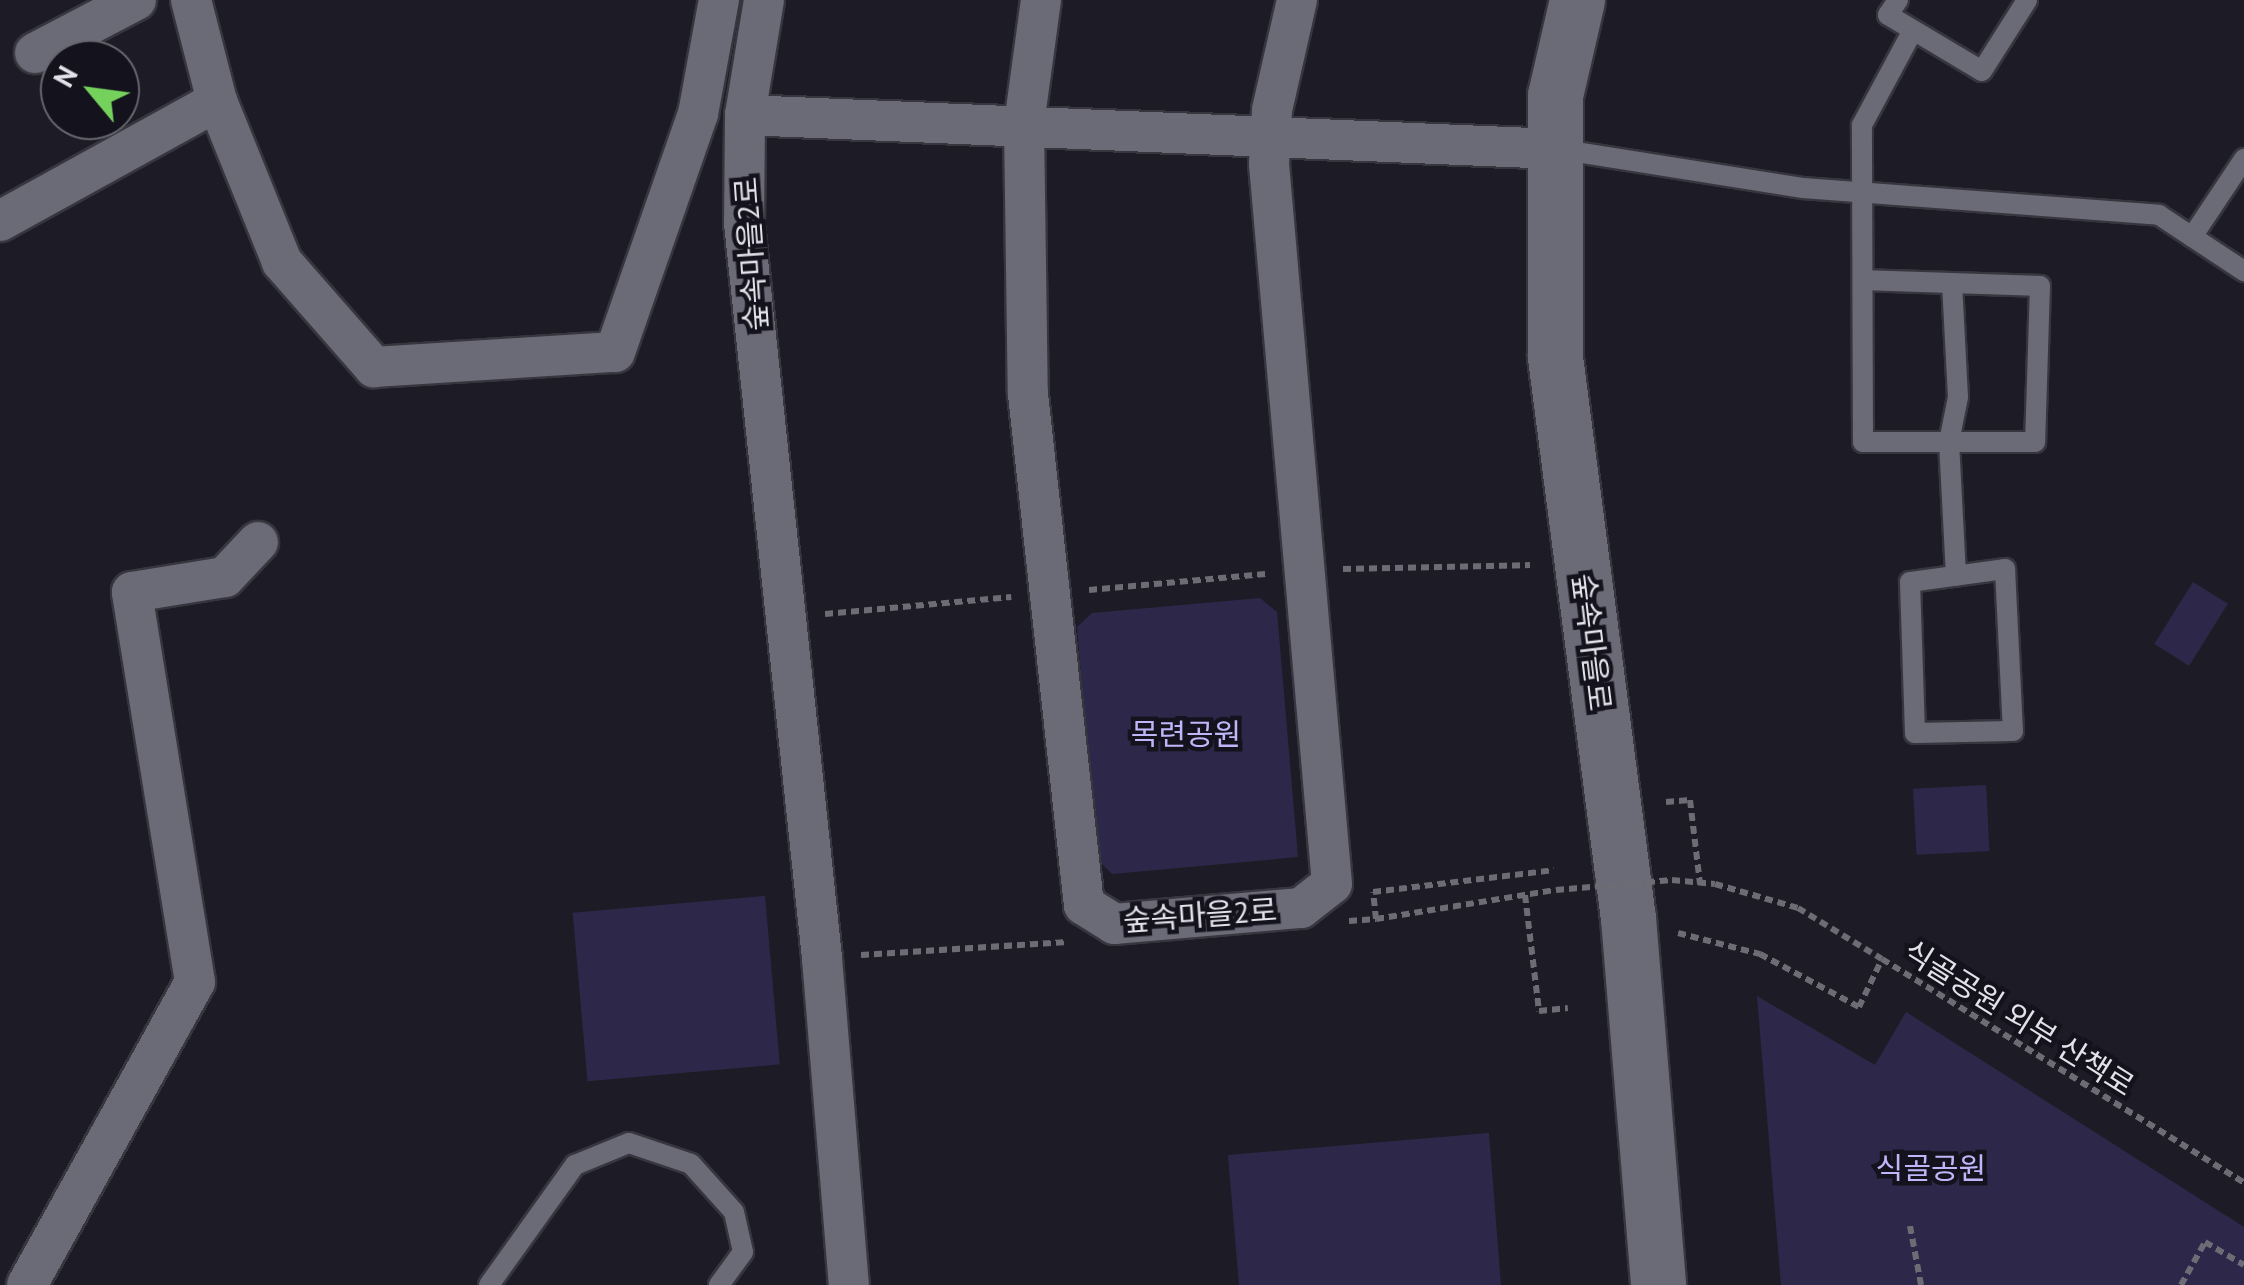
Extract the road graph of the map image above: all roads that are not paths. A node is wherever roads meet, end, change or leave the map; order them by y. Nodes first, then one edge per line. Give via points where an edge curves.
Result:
1 (136, 0) edge
2 (191, 0) edge
3 (718, 0) edge
4 (764, 0) edge
5 (1040, 0) edge
6 (1297, 0) edge
7 (1577, 0) edge
8 (1898, 0) edge
9 (2026, 0) edge
10 (1912, 32) junction
11 (35, 53) dead end
12 (216, 101) junction
13 (746, 115) junction
14 (1024, 124) junction
15 (1268, 135) junction
16 (1554, 149) junction
17 (2244, 159) edge
18 (1862, 193) junction
19 (0, 222) edge
20 (2192, 237) junction
21 (2244, 272) edge
22 (1863, 280) junction
23 (1952, 283) junction
24 (1949, 442) junction
25 (258, 542) dead end
26 (1956, 576) junction
27 (26, 1285) edge
28 (490, 1285) edge
29 (719, 1285) edge
30 (849, 1285) edge
31 (1658, 1285) edge

1 - 11 street
2 - 12 street
3 - 12 street via 698,114 616,352 374,367 282,262
4 - 13 street, 숲속마을2로
5 - 14 street, 숲속마을2로
6 - 15 street, 숲속마을2로
7 - 16 main road, 숲속마을로 via 1554,95
8 - 10 lane via 1888,15
9 - 10 lane via 1982,71
10 - 18 lane via 1862,125
12 - 19 street
13 - 14 street
13 - 30 street, 숲속마을2로 via 744,224 822,958
14 - 15 street
14 - 15 street, 숲속마을2로 via 1028,394 1084,905 1114,924 1301,908 1332,884
15 - 16 street
16 - 18 lane
16 - 31 main road, 숲속마을로 via 1556,357 1628,918
17 - 20 lane
18 - 20 lane via 2159,215
18 - 22 lane
20 - 21 lane
22 - 23 lane
22 - 24 lane via 1863,442
23 - 24 lane via 1958,397
23 - 24 lane via 2040,286 2035,442
24 - 26 lane
25 - 27 street via 225,577 132,592 195,982
26 - 26 lane via 1910,582 1916,733 2012,730 2005,569
28 - 29 lane via 575,1165 629,1143 691,1164 734,1212 743,1252

